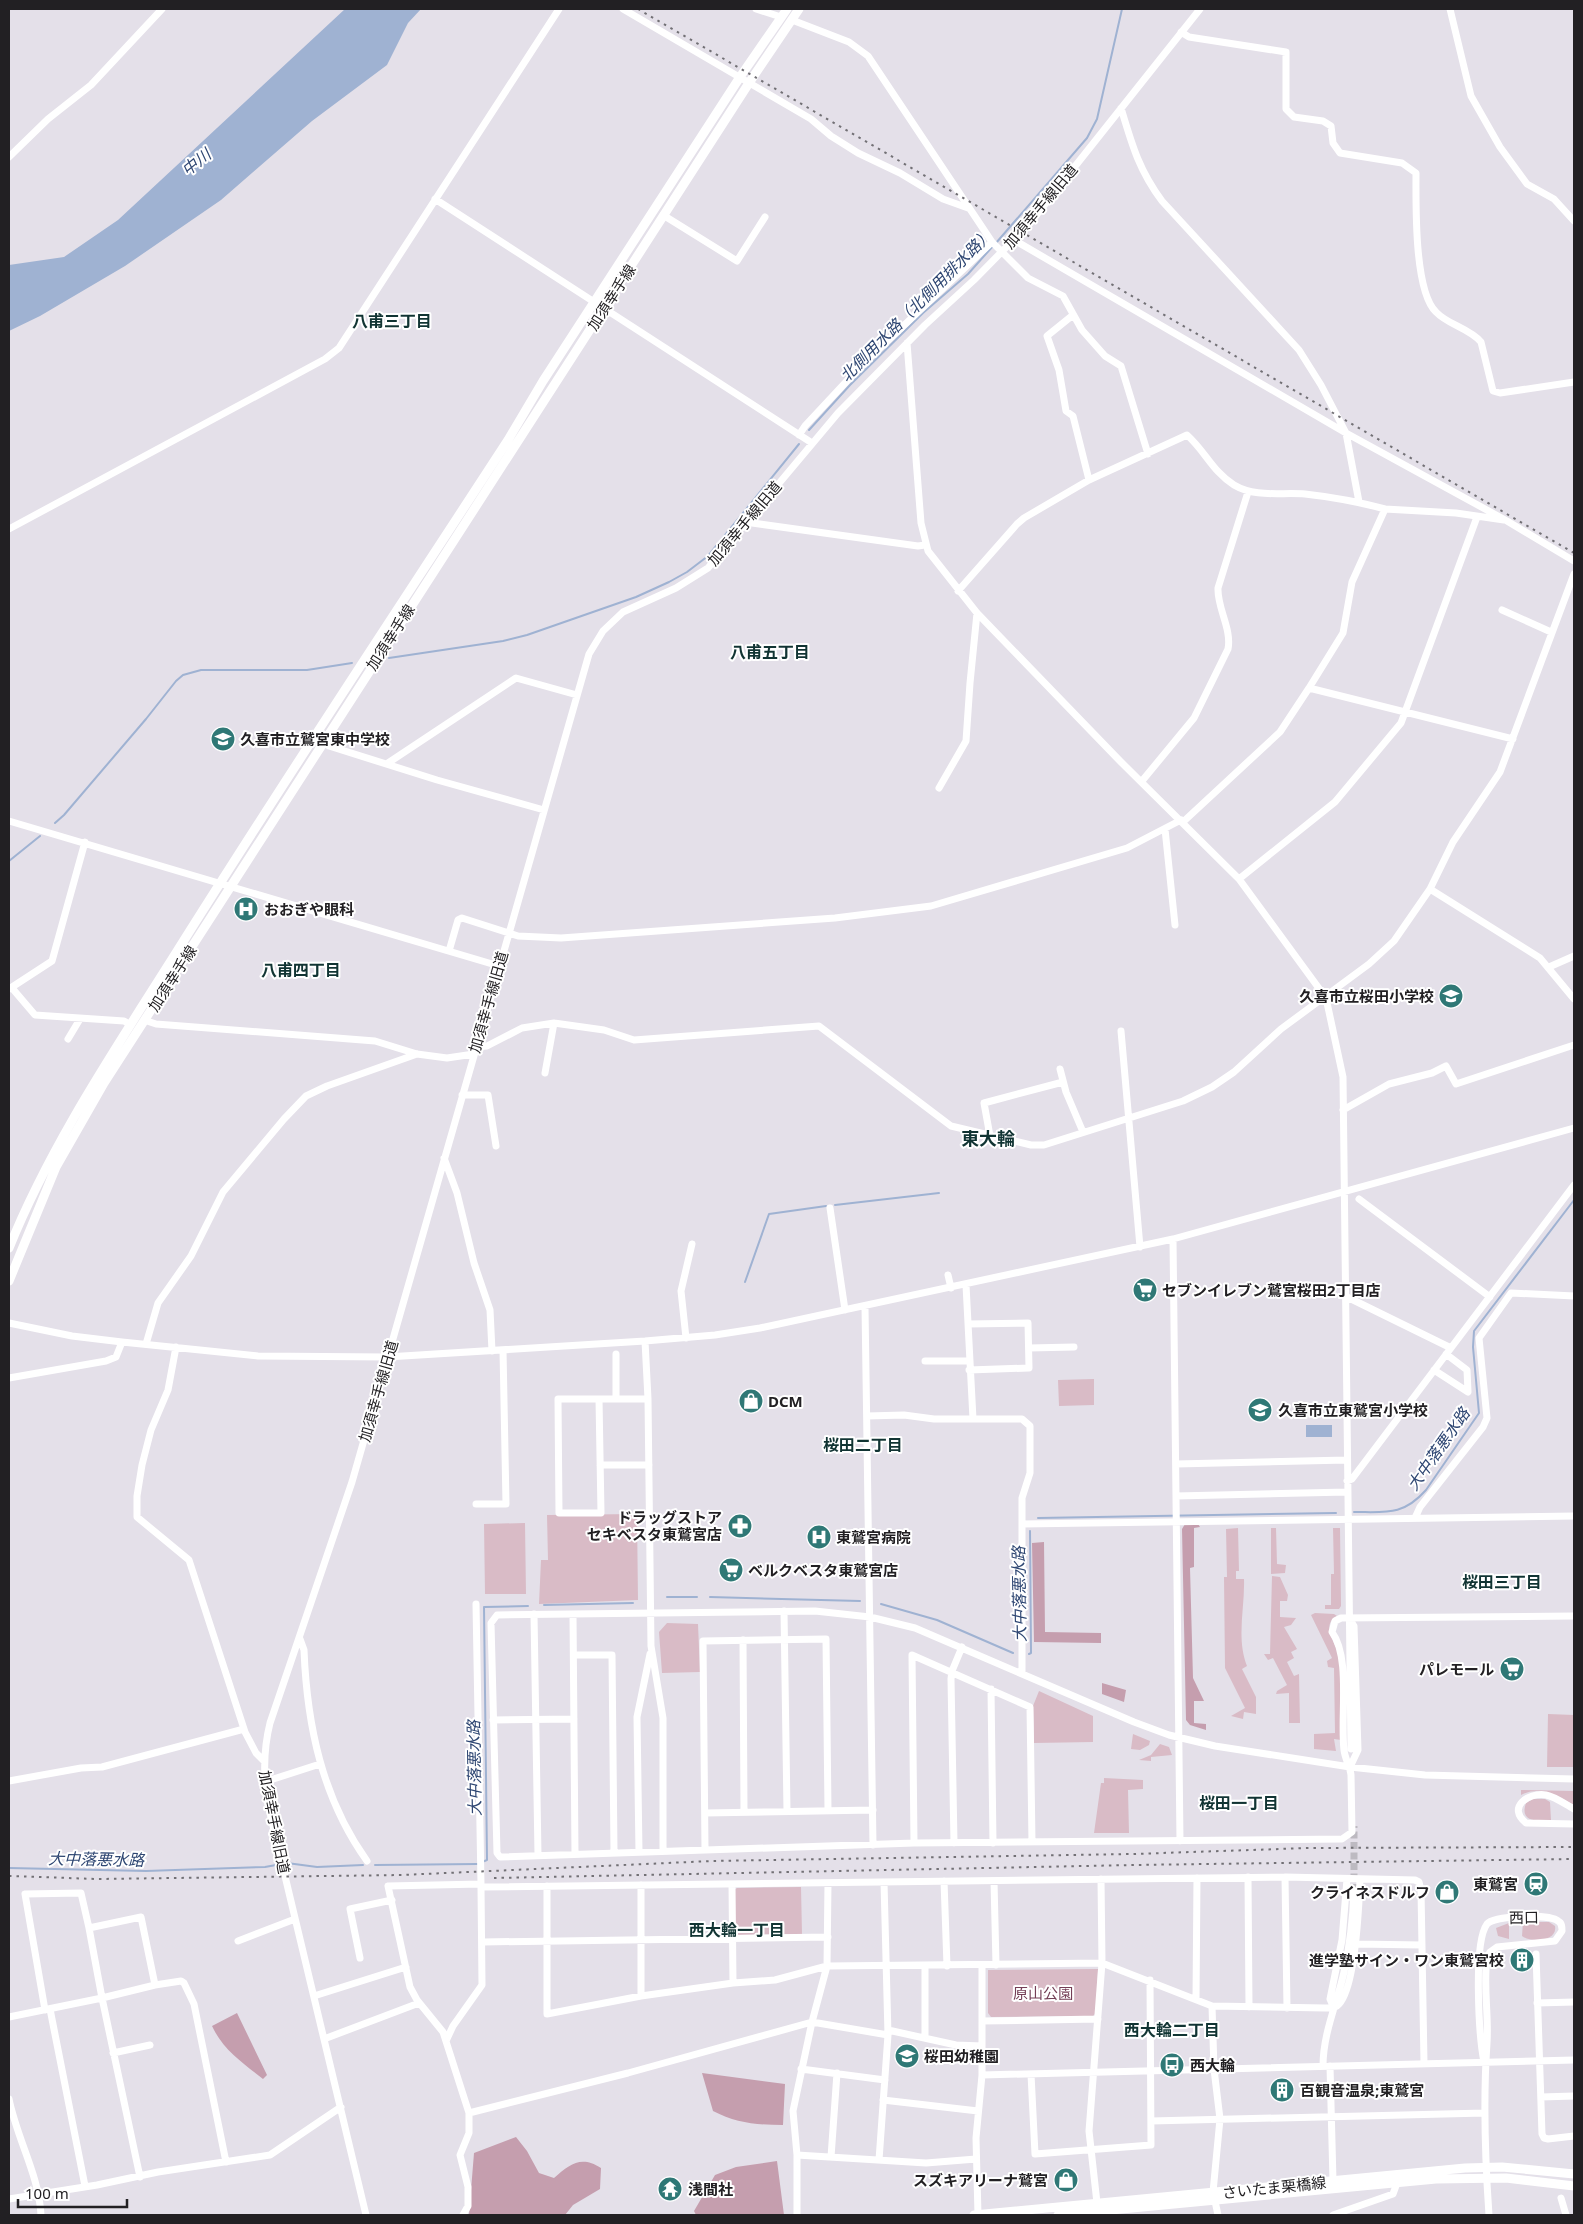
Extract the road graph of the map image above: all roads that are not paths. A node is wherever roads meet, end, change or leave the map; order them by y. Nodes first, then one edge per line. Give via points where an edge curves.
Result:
1 (162, 9) edge
2 (559, 9) edge
3 (622, 9) edge
4 (756, 9) edge
5 (787, 9) edge
6 (799, 9) edge
7 (1200, 9) edge
8 (1450, 9) edge
9 (781, 17) junction
10 (792, 20) junction
11 (1181, 32) junction
12 (740, 77) junction
13 (749, 83) junction
14 (1121, 108) junction
15 (9, 157) edge
16 (435, 199) junction
17 (968, 208) junction
18 (664, 215) junction
19 (765, 217) dead end
20 (1574, 221) edge
21 (1014, 240) junction
22 (992, 242) junction
23 (1001, 252) junction
24 (595, 302) junction
25 (604, 308) junction
26 (1072, 315) junction
27 (907, 343) junction
28 (1574, 382) edge
29 (1346, 433) junction
30 (800, 435) junction
31 (812, 443) junction
32 (1148, 454) junction
33 (1089, 480) junction
34 (1248, 492) junction
35 (1359, 502) junction
36 (1385, 510) junction
37 (1477, 517) junction
38 (1507, 520) junction
39 (745, 522) junction
40 (9, 528) edge
41 (926, 545) junction
42 (1574, 561) edge
43 (1574, 574) edge
44 (958, 591) junction
45 (1502, 610) dead end
46 (977, 613) junction
47 (1551, 632) junction
48 (1309, 688) junction
49 (577, 695) junction
50 (1405, 712) junction
51 (1513, 739) junction
52 (323, 742) junction
53 (388, 763) junction
54 (1142, 781) junction
55 (939, 788) dead end
56 (544, 810) junction
57 (9, 821) edge
58 (1182, 821) junction
59 (1165, 830) junction
60 (85, 842) junction
61 (1239, 879) junction
62 (221, 883) junction
63 (232, 886) junction
64 (1430, 889) junction
65 (1175, 925) dead end
66 (508, 932) junction
67 (449, 951) junction
68 (1574, 956) edge
69 (499, 966) junction
70 (1549, 967) junction
71 (10, 988) edge
72 (1326, 998) junction
73 (1574, 999) edge
74 (80, 1019) junction
75 (144, 1020) junction
76 (554, 1023) junction
77 (131, 1025) junction
78 (1121, 1031) dead end
79 (68, 1040) dead end
80 (1574, 1045) edge
81 (475, 1050) junction
82 (417, 1054) junction
83 (1060, 1069) dead end
84 (545, 1073) dead end
85 (1063, 1082) junction
86 (462, 1095) junction
87 (1342, 1110) junction
88 (1129, 1117) junction
89 (1574, 1128) edge
90 (1083, 1132) junction
91 (990, 1136) junction
92 (496, 1146) dead end
93 (444, 1158) junction
94 (1574, 1185) edge
95 (1344, 1193) junction
96 (1359, 1199) dead end
97 (830, 1208) dead end
98 (1173, 1239) junction
99 (692, 1244) dead end
100 (1140, 1247) junction
101 (9, 1248) edge
102 (948, 1275) dead end
103 (9, 1281) edge
104 (966, 1285) junction
105 (951, 1288) junction
106 (1345, 1296) junction
107 (1574, 1296) edge
108 (1490, 1297) junction
109 (865, 1307) junction
110 (845, 1310) junction
111 (9, 1323) edge
112 (968, 1324) junction
113 (686, 1338) junction
114 (645, 1341) junction
115 (122, 1342) junction
116 (146, 1344) junction
117 (176, 1347) junction
118 (1074, 1347) dead end
119 (1029, 1348) junction
120 (503, 1350) junction
121 (492, 1351) junction
122 (1449, 1351) junction
123 (616, 1354) dead end
124 (387, 1357) junction
125 (925, 1361) dead end
126 (969, 1361) junction
127 (970, 1370) junction
128 (1434, 1370) junction
129 (9, 1378) edge
130 (616, 1398) junction
131 (599, 1399) junction
132 (648, 1399) junction
133 (867, 1416) junction
134 (973, 1419) junction
135 (1347, 1460) junction
136 (1176, 1464) junction
137 (600, 1465) junction
138 (649, 1465) junction
139 (1347, 1481) junction
140 (1347, 1492) junction
141 (1176, 1496) junction
142 (476, 1504) dead end
143 (1574, 1516) edge
144 (1415, 1518) junction
145 (1348, 1519) junction
146 (1177, 1521) junction
147 (1022, 1524) junction
148 (476, 1604) dead end
149 (784, 1611) junction
150 (650, 1613) junction
151 (534, 1614) junction
152 (573, 1614) junction
153 (870, 1616) junction
154 (1574, 1616) edge
155 (1349, 1618) junction
156 (300, 1639) junction
157 (743, 1640) junction
158 (784, 1641) junction
159 (651, 1646) junction
160 (962, 1647) junction
161 (574, 1655) junction
162 (952, 1671) junction
163 (1022, 1672) junction
164 (991, 1689) junction
165 (493, 1720) junction
166 (535, 1720) junction
167 (574, 1720) junction
168 (244, 1729) junction
169 (1179, 1738) junction
170 (1351, 1749) dead end
171 (263, 1760) junction
172 (320, 1764) junction
173 (1350, 1767) junction
174 (1574, 1779) edge
175 (9, 1781) edge
176 (264, 1782) junction
177 (828, 1810) junction
178 (873, 1810) junction
179 (1574, 1810) edge
180 (787, 1811) junction
181 (744, 1812) junction
182 (705, 1813) junction
183 (1574, 1824) edge
184 (1180, 1841) junction
185 (1032, 1842) junction
186 (954, 1843) junction
187 (993, 1843) junction
188 (914, 1844) junction
189 (873, 1845) junction
190 (705, 1849) junction
191 (663, 1851) junction
192 (614, 1852) junction
193 (639, 1852) junction
194 (575, 1854) junction
195 (538, 1855) junction
196 (367, 1861) dead end
197 (1248, 1877) junction
198 (1285, 1877) junction
199 (1197, 1878) junction
200 (1101, 1879) junction
201 (1347, 1879) junction
202 (1360, 1879) junction
203 (994, 1880) junction
204 (944, 1881) junction
205 (884, 1882) junction
206 (828, 1883) junction
207 (732, 1884) junction
208 (481, 1885) junction
209 (641, 1885) junction
210 (547, 1886) junction
211 (1354, 1891) tunnel mouth
212 (392, 1900) junction
213 (295, 1919) junction
214 (89, 1928) junction
215 (828, 1937) junction
216 (732, 1938) junction
217 (641, 1940) junction
218 (238, 1941) dead end
219 (547, 1941) junction
220 (483, 1942) junction
221 (1356, 1944) junction
222 (1422, 1944) junction
223 (1536, 1954) dead end
224 (360, 1958) dead end
225 (1102, 1963) junction
226 (982, 1965) junction
227 (996, 1965) junction
228 (827, 1966) junction
229 (886, 1966) junction
230 (925, 1966) junction
231 (947, 1966) junction
232 (406, 1967) junction
233 (1150, 1980) junction
234 (733, 1983) junction
235 (155, 1984) junction
236 (314, 1996) junction
237 (641, 1996) junction
238 (102, 1998) junction
239 (1196, 1999) junction
240 (1574, 2002) edge
241 (419, 2003) junction
242 (1537, 2003) junction
243 (1212, 2006) junction
244 (1249, 2007) junction
245 (1286, 2008) junction
246 (1334, 2008) junction
247 (47, 2009) junction
248 (9, 2017) edge
249 (1098, 2019) junction
250 (982, 2020) junction
251 (812, 2022) junction
252 (888, 2032) junction
253 (925, 2038) junction
254 (324, 2039) junction
255 (446, 2042) junction
256 (150, 2045) dead end
257 (982, 2046) junction
258 (113, 2053) junction
259 (1539, 2060) junction
260 (1574, 2060) edge
261 (1484, 2062) junction
262 (1424, 2063) junction
263 (1327, 2066) junction
264 (801, 2068) junction
265 (1214, 2069) junction
266 (1150, 2071) junction
267 (1093, 2072) junction
268 (837, 2074) junction
269 (1031, 2074) junction
270 (982, 2075) junction
271 (885, 2080) junction
272 (1574, 2096) edge
273 (1540, 2097) junction
274 (9, 2099) edge
275 (883, 2100) junction
276 (341, 2107) junction
277 (978, 2111) junction
278 (469, 2113) junction
279 (1485, 2113) junction
280 (1331, 2117) junction
281 (1220, 2119) junction
282 (1151, 2121) junction
283 (1574, 2136) edge
284 (1091, 2149) junction
285 (798, 2155) junction
286 (831, 2157) junction
287 (976, 2159) junction
288 (879, 2160) junction
289 (226, 2162) junction
290 (1486, 2167) junction
291 (1574, 2174) edge
292 (140, 2177) junction
293 (1486, 2178) junction
294 (1333, 2181) junction
295 (1396, 2183) junction
296 (85, 2186) junction
297 (1574, 2186) edge
298 (39, 2193) junction
299 (1213, 2196) junction
300 (1561, 2198) dead end
301 (9, 2199) edge
302 (1097, 2203) junction
303 (1345, 2213) edge
304 (1091, 2214) edge
305 (41, 2215) edge
306 (366, 2215) edge
307 (463, 2215) edge
308 (796, 2215) edge
309 (974, 2215) edge
310 (978, 2215) edge
311 (1058, 2215) edge
312 (1218, 2215) edge
313 (1333, 2215) edge
314 (1489, 2215) edge
315 (1566, 2215) edge

1 - 15 street via 91,84
2 - 16 street
3 - 12 street
4 - 9 street
5 - 9 main road, 加須幸手線
6 - 10 main road, 加須幸手線
7 - 11 street, 加須幸手線旧道
8 - 20 street via 1472,96 1500,146 1528,184 1554,198
9 - 12 main road, 加須幸手線
10 - 13 main road, 加須幸手線
10 - 17 street via 849,42 868,56
11 - 14 street, 加須幸手線旧道
11 - 28 street via 1189,37 1286,52 1286,109 1294,117 1323,121 1331,126 1333,143 1340,152 1402,163 1416,173 1417,240 1429,305 1445,320 1481,342 1493,391 1500,393
12 - 13 street
12 - 24 main road, 加須幸手線
13 - 17 street via 811,119 858,153 943,199
13 - 18 main road, 加須幸手線
14 - 21 street, 加須幸手線旧道
14 - 29 street via 1135,157 1148,183 1299,350
16 - 24 street
16 - 40 street via 347,337 333,353
17 - 22 street
18 - 19 street via 737,261
18 - 25 main road, 加須幸手線
21 - 23 street, 加須幸手線旧道
21 - 29 street
22 - 23 street
22 - 30 street via 860,367 804,426
23 - 26 street via 1028,278 1063,296
23 - 27 street, 加須幸手線旧道
24 - 25 street
24 - 62 main road, 加須幸手線
25 - 30 street
25 - 52 main road, 加須幸手線
26 - 32 street via 1105,356 1121,366
26 - 33 street via 1047,336 1059,370 1066,411 1073,416
27 - 31 street, 加須幸手線旧道
27 - 41 street via 921,522
29 - 35 street
29 - 38 street
30 - 31 street
31 - 39 street, 加須幸手線旧道
32 - 33 street
32 - 34 street via 1187,435 1216,472
33 - 44 street via 1017,524
34 - 35 street via 1305,494
34 - 54 street via 1218,588 1217,599 1229,638 1228,649 1194,718
35 - 36 street
36 - 37 street
36 - 48 street via 1352,582 1343,632
37 - 38 street
37 - 50 street
38 - 42 street
39 - 41 street
39 - 49 street, 加須幸手線旧道 via 708,568 688,582 622,612 609,624 593,646
41 - 44 street
43 - 47 street
44 - 46 street
45 - 47 street
46 - 54 street
46 - 55 street via 966,741
47 - 51 street
48 - 50 street
48 - 58 street via 1280,732
49 - 53 street via 516,678
49 - 56 street, 加須幸手線旧道
50 - 51 street
50 - 61 street via 1401,723 1335,802
51 - 64 street via 1500,772 1453,842
52 - 53 street
52 - 63 main road, 加須幸手線
53 - 56 street
54 - 58 street
56 - 66 street, 加須幸手線旧道
57 - 60 street
58 - 59 street
58 - 61 street
59 - 65 street
59 - 66 street via 1127,848 919,908 835,918 561,938 518,936
60 - 62 street
60 - 71 street via 52,961
61 - 72 street
62 - 63 street
62 - 77 main road, 加須幸手線
63 - 67 street
63 - 75 main road, 加須幸手線
64 - 70 street via 1530,950
64 - 72 street via 1394,941
66 - 67 street via 462,918 458,920
66 - 69 street, 加須幸手線旧道
67 - 69 street
68 - 70 street
69 - 81 street, 加須幸手線旧道
70 - 73 street
71 - 74 street via 35,1015
72 - 87 street via 1343,1077
72 - 88 street via 1212,1087 1183,1101
74 - 77 street via 124,1021
74 - 79 street
75 - 82 street via 156,1024 374,1041
75 - 103 main road, 加須幸手線 via 73,1135 32,1220
76 - 81 street via 522,1028
76 - 84 street
76 - 91 street via 604,1030 634,1040 819,1026 945,1123
77 - 101 main road, 加須幸手線 via 66,1131
78 - 88 street
80 - 87 street via 1456,1084 1446,1066 1389,1084
81 - 82 street via 447,1058
81 - 86 street, 加須幸手線旧道
82 - 116 street via 306,1096 284,1119 223,1192 191,1256 158,1303
83 - 85 street
85 - 90 street
85 - 91 street via 984,1103
86 - 92 street via 488,1095
86 - 93 street, 加須幸手線旧道
87 - 95 street
88 - 90 street
88 - 100 street
89 - 95 street
90 - 91 street via 1038,1146
93 - 121 street via 490,1310
93 - 124 street, 加須幸手線旧道
94 - 108 street
95 - 98 street
95 - 106 street
96 - 108 street
97 - 110 street
98 - 100 street
98 - 136 street
99 - 113 street via 681,1291
100 - 104 street
102 - 105 street
104 - 105 street
104 - 112 street
105 - 109 street
106 - 122 street
106 - 135 street
107 - 144 street via 1510,1293 1480,1333 1478,1350 1487,1418
108 - 122 street
109 - 110 street
109 - 133 street
110 - 113 street via 753,1330
111 - 115 street
112 - 119 street via 1028,1323
112 - 126 street
113 - 114 street
114 - 120 street
114 - 132 street
115 - 116 street
115 - 129 street via 116,1357 106,1361
116 - 117 street
117 - 124 street via 258,1356
117 - 168 street via 168,1390 151,1430 142,1465 137,1517 189,1560
118 - 119 street
119 - 127 street via 1029,1368
120 - 121 street
120 - 142 street via 506,1504
121 - 124 street
122 - 128 street
122 - 128 street via 1467,1370 1468,1392
123 - 130 street
124 - 156 street, 加須幸手線旧道 via 352,1482
125 - 126 street
126 - 127 street
127 - 134 street
128 - 139 street via 1352,1479
130 - 131 street
130 - 132 street
131 - 137 street
131 - 137 street via 558,1399 559,1513 601,1513
132 - 138 street
133 - 134 street
133 - 153 street
134 - 147 street via 1022,1419 1030,1426 1030,1473 1022,1498
135 - 136 street
135 - 139 street
136 - 141 street
137 - 138 street
138 - 150 street
139 - 140 street
140 - 141 street
140 - 145 street
141 - 146 street
143 - 144 street
144 - 145 street
145 - 146 street
145 - 155 street
146 - 147 street
146 - 169 street
147 - 163 street
148 - 208 street
149 - 150 street
149 - 153 street
149 - 158 street
150 - 152 street
150 - 159 street
151 - 152 street
151 - 165 street via 497,1615 491,1623
151 - 166 street
152 - 161 street
153 - 160 street via 915,1628
153 - 178 street
154 - 155 street
155 - 170 street
155 - 173 street via 1354,1626 1358,1750
155 - 173 street via 1335,1621 1331,1629 1341,1650 1344,1750
156 - 171 street, 加須幸手線旧道 via 270,1723
156 - 172 street via 304,1650 310,1719
157 - 158 street
157 - 181 street
157 - 182 street via 703,1641
158 - 177 street via 826,1639
158 - 180 street
159 - 191 street via 662,1718
159 - 193 street via 637,1717
160 - 162 street
160 - 163 street
161 - 167 street
161 - 192 street via 612,1655
162 - 164 street
162 - 186 street
162 - 188 street via 912,1656
163 - 169 street via 1134,1722
164 - 185 street via 1030,1707
164 - 187 street
165 - 166 street
165 - 195 street via 496,1854 500,1857
166 - 167 street
166 - 195 street
167 - 194 street
168 - 171 street
168 - 175 street via 102,1766
169 - 173 street
169 - 184 street
171 - 176 street, 加須幸手線旧道
172 - 176 street
172 - 196 street via 336,1809
173 - 174 street via 1425,1775
173 - 184 street via 1352,1832 1346,1838
176 - 213 street, 加須幸手線旧道
177 - 178 street
177 - 180 street
178 - 189 street
179 - 183 street via 1544,1795 1529,1795 1519,1809 1526,1823
180 - 181 street
181 - 182 street
182 - 190 street
184 - 185 street
185 - 187 street
186 - 187 street
186 - 188 street
188 - 189 street
189 - 190 street
190 - 191 street
191 - 193 street
192 - 193 street
192 - 194 street
194 - 195 street
197 - 198 street
197 - 199 street
197 - 244 street
198 - 201 street
198 - 245 street
199 - 200 street
199 - 239 street
200 - 203 street
200 - 225 street
201 - 202 street
201 - 246 street via 1342,1940 1330,1999
202 - 221 street
202 - 222 street via 1419,1882
203 - 204 street
203 - 227 street
204 - 205 street
204 - 231 street
205 - 206 street
205 - 229 street
206 - 207 street
206 - 215 street
207 - 209 street
207 - 216 street
208 - 210 street
208 - 212 street via 388,1886
208 - 220 street
209 - 210 street
209 - 217 street
210 - 219 street
211 - 246 street via 1349,1948
212 - 224 street via 350,1909
212 - 232 street
213 - 218 street
213 - 236 street, 加須幸手線旧道
214 - 235 street via 141,1917
214 - 238 street
214 - 247 street via 81,1894 25,1894
215 - 216 street
215 - 228 street
216 - 217 street
216 - 234 street
217 - 219 street
217 - 237 street
219 - 220 street
219 - 237 street via 547,2014
220 - 255 street via 482,1985 453,2026
221 - 222 street
221 - 246 street via 1343,1998
222 - 262 street
223 - 242 street
225 - 227 street
225 - 233 street
225 - 249 street
226 - 227 street
226 - 231 street
226 - 250 street
228 - 229 street
228 - 234 street via 775,1980
228 - 251 street
229 - 230 street
229 - 252 street
230 - 231 street
230 - 253 street
232 - 236 street
232 - 241 street via 410,1987
233 - 239 street
233 - 266 street
234 - 237 street
235 - 238 street
235 - 289 street via 181,1981 194,2004
236 - 254 street, 加須幸手線旧道
238 - 247 street
238 - 258 street
239 - 243 street
240 - 242 street
241 - 254 street
241 - 255 street via 443,2032
242 - 259 street
243 - 244 street
243 - 265 street
244 - 245 street
245 - 246 street
246 - 263 street via 1324,2039
247 - 248 street
247 - 296 street
249 - 250 street
249 - 267 street
250 - 257 street
251 - 252 street
251 - 264 street
251 - 278 street
252 - 253 street
252 - 271 street
253 - 257 street via 956,2045
254 - 276 street, 加須幸手線旧道
255 - 278 street
256 - 258 street
257 - 270 street
258 - 292 street
259 - 260 street
259 - 261 street
259 - 273 street
261 - 261 street, 西口 via 1480,2042 1480,1956 1487,1924 1503,1917 1557,1920 1562,1931 1555,1941 1497,1947 1488,1955
261 - 262 street
261 - 279 street
262 - 263 street
263 - 265 street
263 - 280 street
264 - 268 street
264 - 285 street via 793,2111
265 - 266 street
265 - 281 street
266 - 267 street
266 - 282 street
267 - 269 street
267 - 284 street via 1088,2131
268 - 271 street
268 - 286 street
269 - 270 street
269 - 284 street via 1035,2154
270 - 277 street
271 - 275 street
272 - 273 street
273 - 283 street via 1544,2138
274 - 298 street via 19,2140
275 - 277 street
275 - 288 street
276 - 289 street via 270,2155
276 - 306 street, 加須幸手線旧道
277 - 287 street
278 - 307 street via 469,2133 460,2155 468,2187 468,2206
279 - 280 street
279 - 290 street
280 - 281 street
280 - 294 street
281 - 282 street
281 - 299 street
282 - 284 street via 1151,2145
284 - 302 street
285 - 286 street
285 - 308 street
286 - 288 street
287 - 288 street via 926,2163
287 - 310 street
289 - 292 street
290 - 291 main road, さいたま栗橋線
290 - 293 street
290 - 294 main road, さいたま栗橋線
292 - 296 street
293 - 295 main road, さいたま栗橋線
293 - 297 main road, さいたま栗橋線
293 - 314 street
294 - 299 main road, さいたま栗橋線
295 - 299 main road, さいたま栗橋線
295 - 303 street via 1393,2194
296 - 298 street
298 - 301 street
298 - 305 street
299 - 302 main road, さいたま栗橋線
299 - 304 main road, さいたま栗橋線
299 - 312 street
300 - 315 street
302 - 310 main road, さいたま栗橋線
303 - 313 street
304 - 311 main road, さいたま栗橋線
309 - 310 main road, さいたま栗橋線

